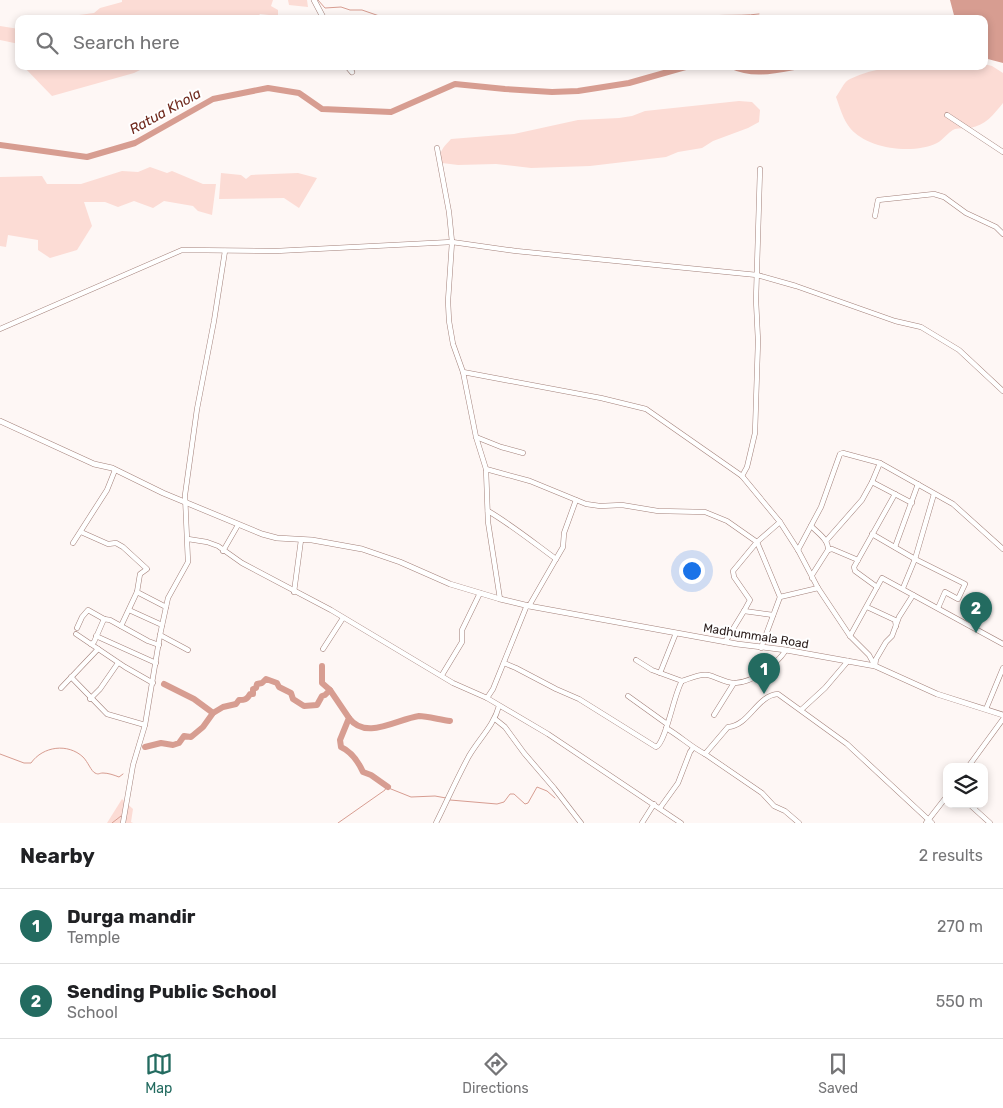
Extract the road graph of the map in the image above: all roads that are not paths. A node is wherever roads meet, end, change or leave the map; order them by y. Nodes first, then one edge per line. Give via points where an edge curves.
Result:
1 (314, 0) edge
2 (322, 15) edge
3 (947, 115) dead end
4 (437, 148) dead end
5 (1003, 152) edge
6 (760, 170) dead end
7 (875, 216) dead end
8 (1003, 234) edge
9 (452, 242) junction
10 (225, 251) junction
11 (757, 275) junction
12 (0, 329) edge
13 (463, 372) junction
14 (1003, 391) edge
15 (0, 421) edge
16 (476, 437) junction
17 (524, 453) dead end
18 (882, 465) junction
19 (115, 470) junction
20 (486, 470) junction
21 (742, 476) junction
22 (872, 482) junction
23 (918, 484) junction
24 (895, 494) junction
25 (934, 494) junction
26 (576, 500) junction
27 (186, 503) junction
28 (912, 503) junction
29 (488, 512) junction
30 (780, 522) junction
31 (238, 525) junction
32 (811, 526) junction
33 (81, 532) junction
34 (872, 534) junction
35 (188, 539) junction
36 (301, 540) junction
37 (826, 541) junction
38 (757, 542) junction
39 (73, 543) dead end
40 (895, 547) junction
41 (1003, 549) edge
42 (798, 550) junction
43 (828, 550) junction
44 (223, 551) junction
45 (556, 559) junction
46 (858, 560) junction
47 (916, 560) junction
48 (812, 579) junction
49 (877, 587) junction
50 (818, 588) junction
51 (903, 588) junction
52 (137, 592) junction
53 (294, 592) junction
54 (480, 593) junction
55 (913, 595) junction
56 (780, 597) junction
57 (500, 599) junction
58 (528, 605) junction
59 (166, 607) junction
60 (867, 608) junction
61 (938, 608) junction
62 (129, 610) junction
63 (744, 611) junction
64 (773, 615) junction
65 (342, 618) junction
66 (104, 619) junction
67 (162, 625) junction
68 (121, 626) junction
69 (897, 626) junction
70 (77, 628) dead end
71 (676, 633) junction
72 (76, 634) dead end
73 (160, 635) junction
74 (96, 636) junction
75 (850, 636) junction
76 (725, 642) junction
77 (91, 644) junction
78 (1003, 644) edge
79 (158, 645) junction
80 (761, 648) junction
81 (98, 649) junction
82 (323, 649) dead end
83 (188, 650) dead end
84 (786, 650) junction
85 (636, 660) dead end
86 (848, 661) junction
87 (118, 663) junction
88 (156, 663) junction
89 (504, 663) junction
90 (875, 666) junction
91 (1003, 668) edge
92 (660, 673) junction
93 (442, 675) junction
94 (71, 678) junction
95 (682, 681) junction
96 (153, 683) junction
97 (734, 683) junction
98 (61, 688) dead end
99 (628, 696) dead end
100 (487, 698) junction
101 (90, 699) junction
102 (499, 706) junction
103 (986, 709) junction
104 (801, 710) junction
105 (714, 715) dead end
106 (1003, 717) edge
107 (495, 720) junction
108 (145, 725) junction
109 (666, 726) junction
110 (693, 748) junction
111 (705, 754) junction
112 (971, 763) edge
113 (943, 802) edge
114 (654, 804) junction
115 (660, 808) junction
116 (973, 808) edge
117 (929, 822) edge
118 (123, 823) edge
119 (436, 823) edge
120 (581, 823) edge
121 (642, 823) edge
122 (681, 823) edge
123 (799, 823) edge
124 (990, 823) edge

1 - 2 street
3 - 5 street
4 - 9 street
6 - 11 street
7 - 8 street via 878,200 934,194 996,227
9 - 10 street
9 - 11 street
9 - 13 street via 449,321
10 - 12 street via 182,250
10 - 27 street via 192,440
11 - 14 street via 921,327 959,350
11 - 21 street via 755,433
13 - 16 street
13 - 21 street via 646,409
15 - 19 street, Madhummala Road via 94,464
16 - 17 street
16 - 20 street
18 - 22 street
18 - 23 street
18 - 32 street via 840,454
19 - 27 street, Madhummala Road
19 - 33 street via 107,490
20 - 26 street via 530,480
20 - 29 street
21 - 30 street
22 - 24 street
22 - 37 street via 862,500
23 - 25 street
23 - 28 street
24 - 28 street
24 - 34 street
25 - 41 street via 953,504
25 - 47 street
26 - 38 street via 586,504 658,512 705,512 726,521
26 - 45 street
27 - 31 street, Madhummala Road
27 - 35 street
28 - 40 street
29 - 45 street
29 - 57 street
30 - 38 street
30 - 42 street
31 - 36 street, Madhummala Road via 277,538
31 - 44 street
32 - 37 street
32 - 42 street
33 - 39 street
33 - 52 street via 108,544 116,543 147,569 140,574
34 - 40 street
34 - 46 street
35 - 44 street via 207,542
35 - 59 street via 188,562
36 - 53 street
36 - 54 street, Madhummala Road via 362,549
37 - 43 street
38 - 56 street
38 - 63 street via 733,571 750,600
40 - 47 street
42 - 48 street
43 - 46 street
43 - 48 street
44 - 53 street
45 - 58 street
46 - 49 street via 855,571
47 - 51 street
47 - 61 street via 965,584 958,599 945,592
48 - 50 street
49 - 51 street via 882,578
49 - 60 street
50 - 56 street
50 - 75 street
51 - 55 street
52 - 59 street
52 - 62 street
53 - 65 street
54 - 57 street, Madhummala Road
54 - 93 street via 462,630 462,640
55 - 61 street
55 - 69 street
56 - 64 street
57 - 58 street, Madhummala Road
58 - 71 street, Madhummala Road
58 - 89 street
59 - 67 street
60 - 69 street via 895,620
60 - 75 street
61 - 78 street
62 - 67 street
62 - 68 street
63 - 64 street
63 - 76 street
64 - 80 street
65 - 82 street
65 - 93 street
66 - 68 street
66 - 70 street via 88,610
66 - 74 street
67 - 73 street
68 - 79 street
69 - 90 street via 880,651
71 - 76 street, Madhummala Road
71 - 92 street
72 - 77 street
73 - 79 street
73 - 83 street
74 - 77 street
74 - 88 street
75 - 90 street
76 - 80 street, Madhummala Road
77 - 81 street
79 - 88 street
80 - 84 street, Madhummala Road
81 - 87 street
81 - 94 street
84 - 86 street, Madhummala Road
84 - 97 street via 778,661 762,672
85 - 92 street
86 - 90 street, Madhummala Road
86 - 104 street
87 - 96 street
87 - 101 street
88 - 96 street
89 - 100 street
89 - 109 street via 579,699 656,747 661,744
90 - 103 street, Madhummala Road via 937,694
91 - 103 street
92 - 95 street
93 - 100 street via 452,683
94 - 98 street
94 - 101 street
95 - 97 street via 708,675
95 - 109 street
96 - 108 street
97 - 105 street
99 - 109 street
100 - 102 street
101 - 108 street via 107,714
102 - 107 street
102 - 114 street via 548,734
103 - 106 street, Madhummala Road
104 - 111 street via 778,694 772,695 739,725 728,727
104 - 117 street via 847,744
106 - 112 street
107 - 119 street via 470,755
107 - 120 street via 505,727
108 - 118 street via 133,765
109 - 110 street
110 - 111 street
110 - 115 street via 678,783
111 - 123 street
113 - 117 street
114 - 115 street
114 - 121 street
115 - 122 street
116 - 124 street

